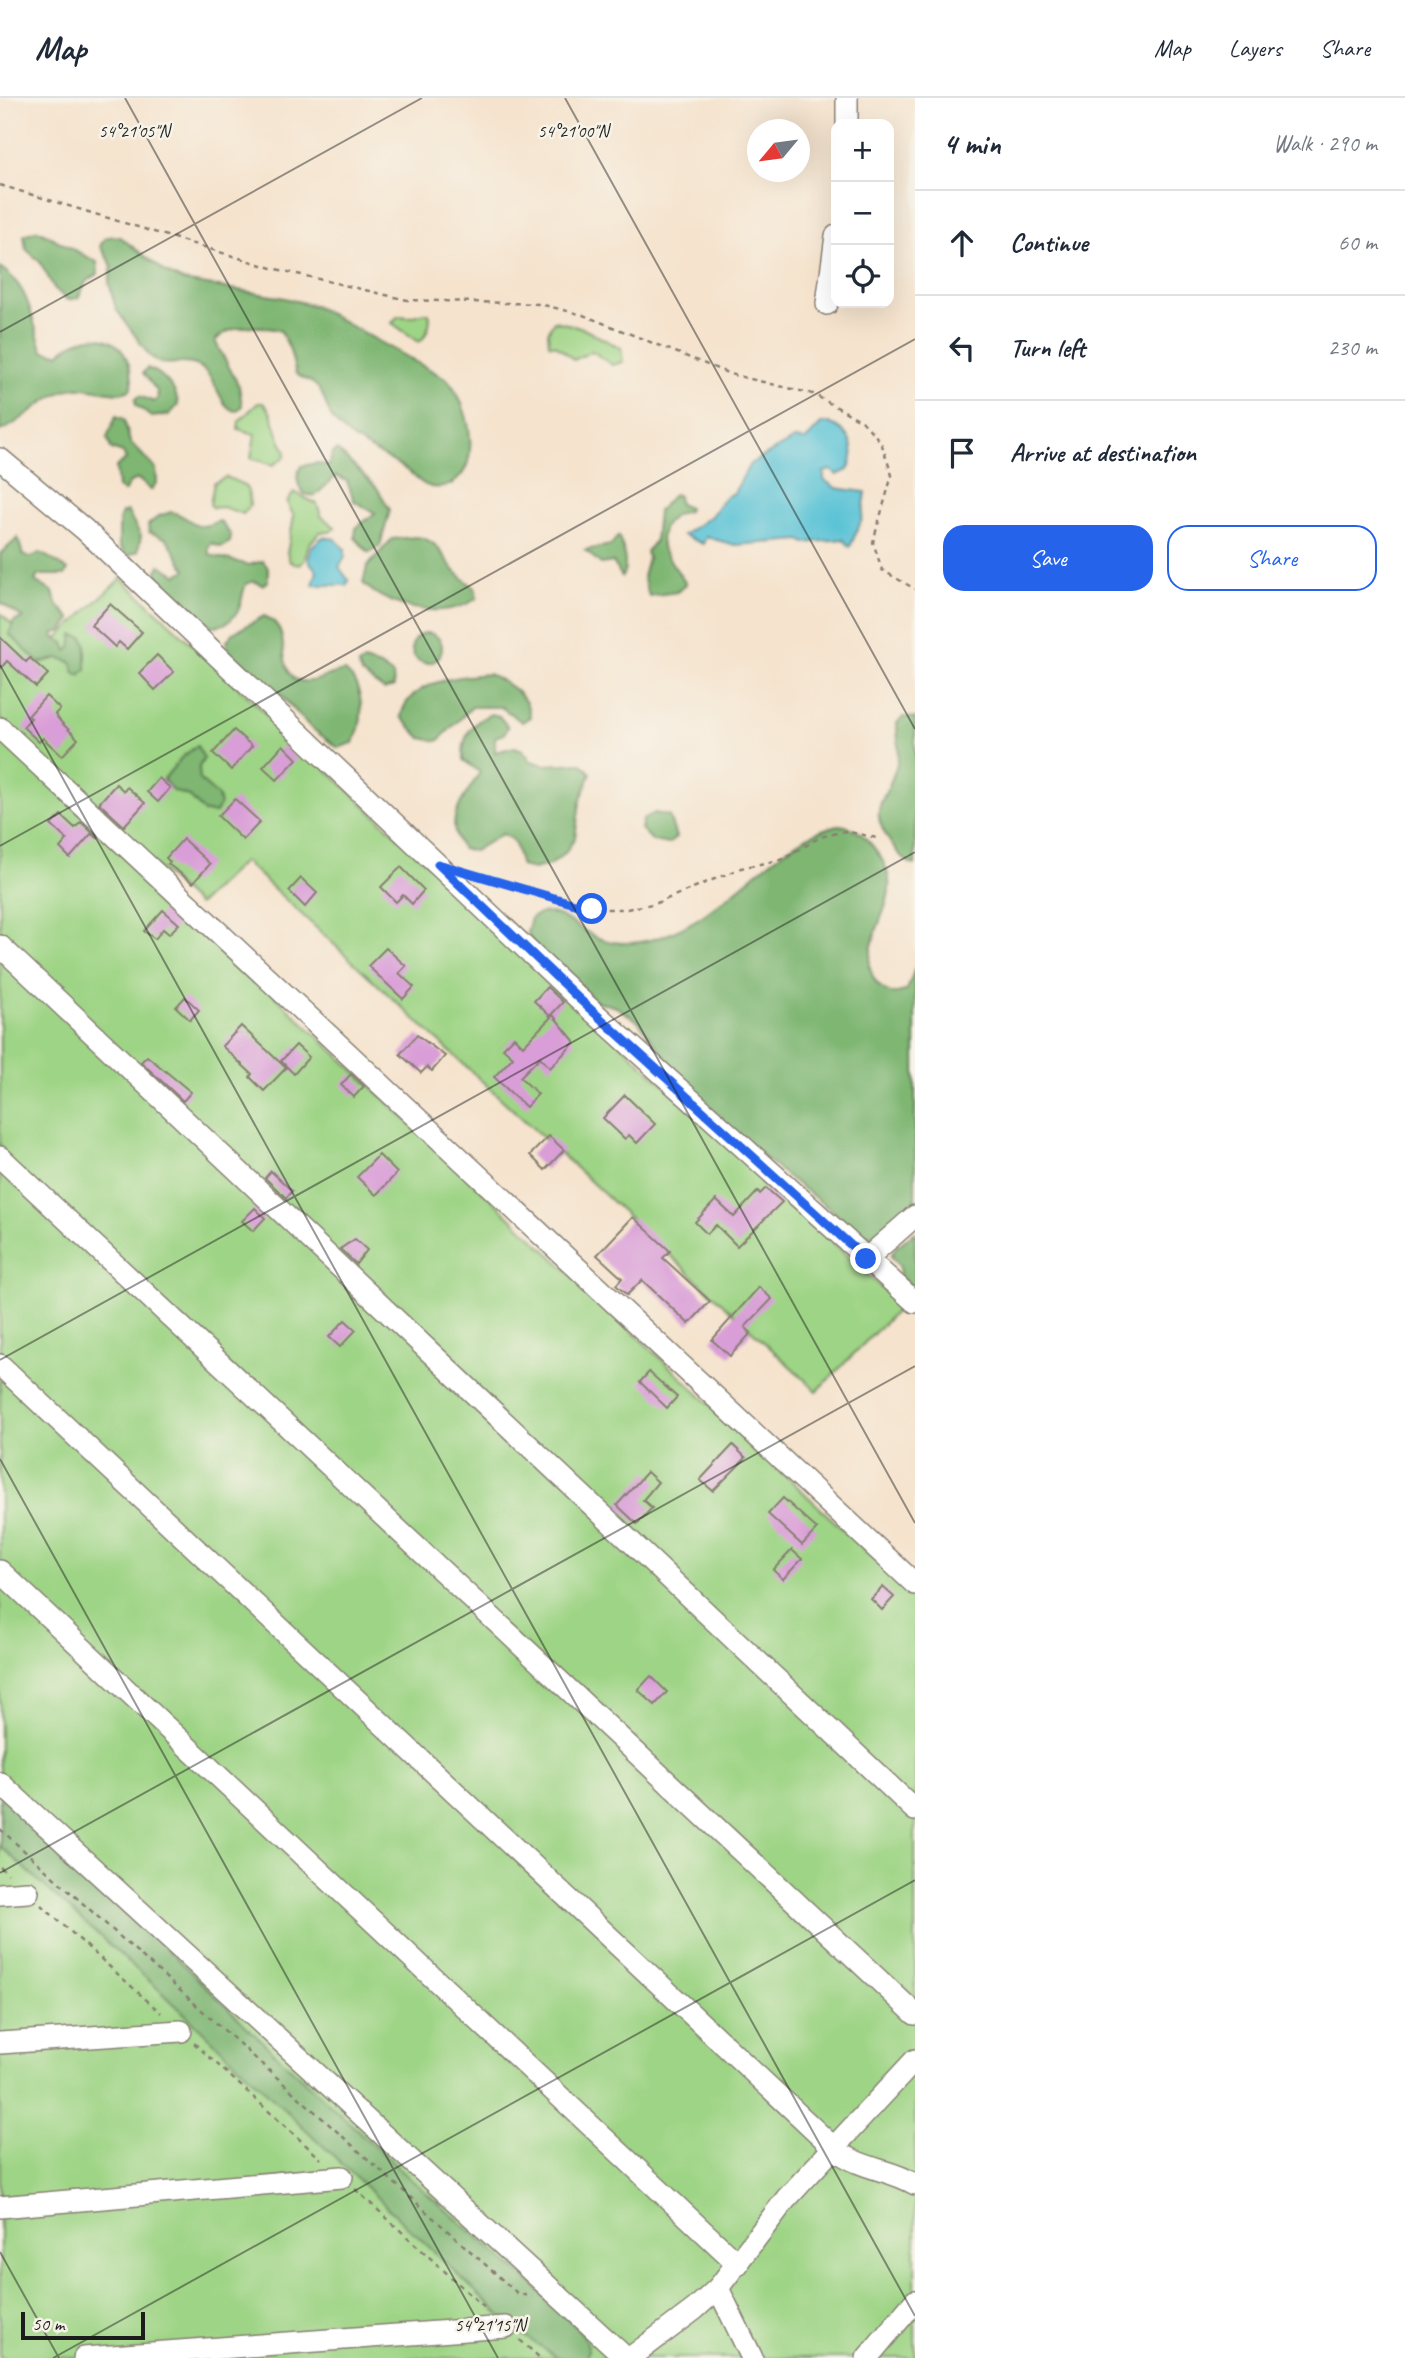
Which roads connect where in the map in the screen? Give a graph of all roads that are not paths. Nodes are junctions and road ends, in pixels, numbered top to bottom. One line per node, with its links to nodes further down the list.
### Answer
1 (847, 98): 2 (street)
2 (847, 119)
3 (835, 245): 4 (street)
4 (827, 304)
5 (0, 459): 10 (street)
6 (0, 728): 14 (street)
7 (0, 946): 16 (street)
8 (0, 1157): 19 (street)
9 (915, 1216): 10 (street)
10 (866, 1259): 11 (street)
11 (915, 1302)
12 (0, 1365): 23 (street)
13 (0, 1571): 27 (street)
14 (915, 1584)
15 (0, 1783): 32 (street)
16 (915, 1810)
17 (27, 1892): 18 (street)
18 (0, 1894)
19 (915, 2014)
20 (181, 2031): 21 (street)
21 (0, 2043)
22 (915, 2060): 23 (street)
23 (835, 2149): 25 (street); 27 (street)
24 (342, 2177): 26 (street)
25 (915, 2185)
26 (0, 2207)
27 (738, 2264): 28 (street)
28 (718, 2288): 32 (street); 33 (street)
29 (915, 2301): 34 (street)
30 (506, 2327): 31 (street)
31 (85, 2358)
32 (628, 2358)
33 (752, 2358)
34 (867, 2358)

